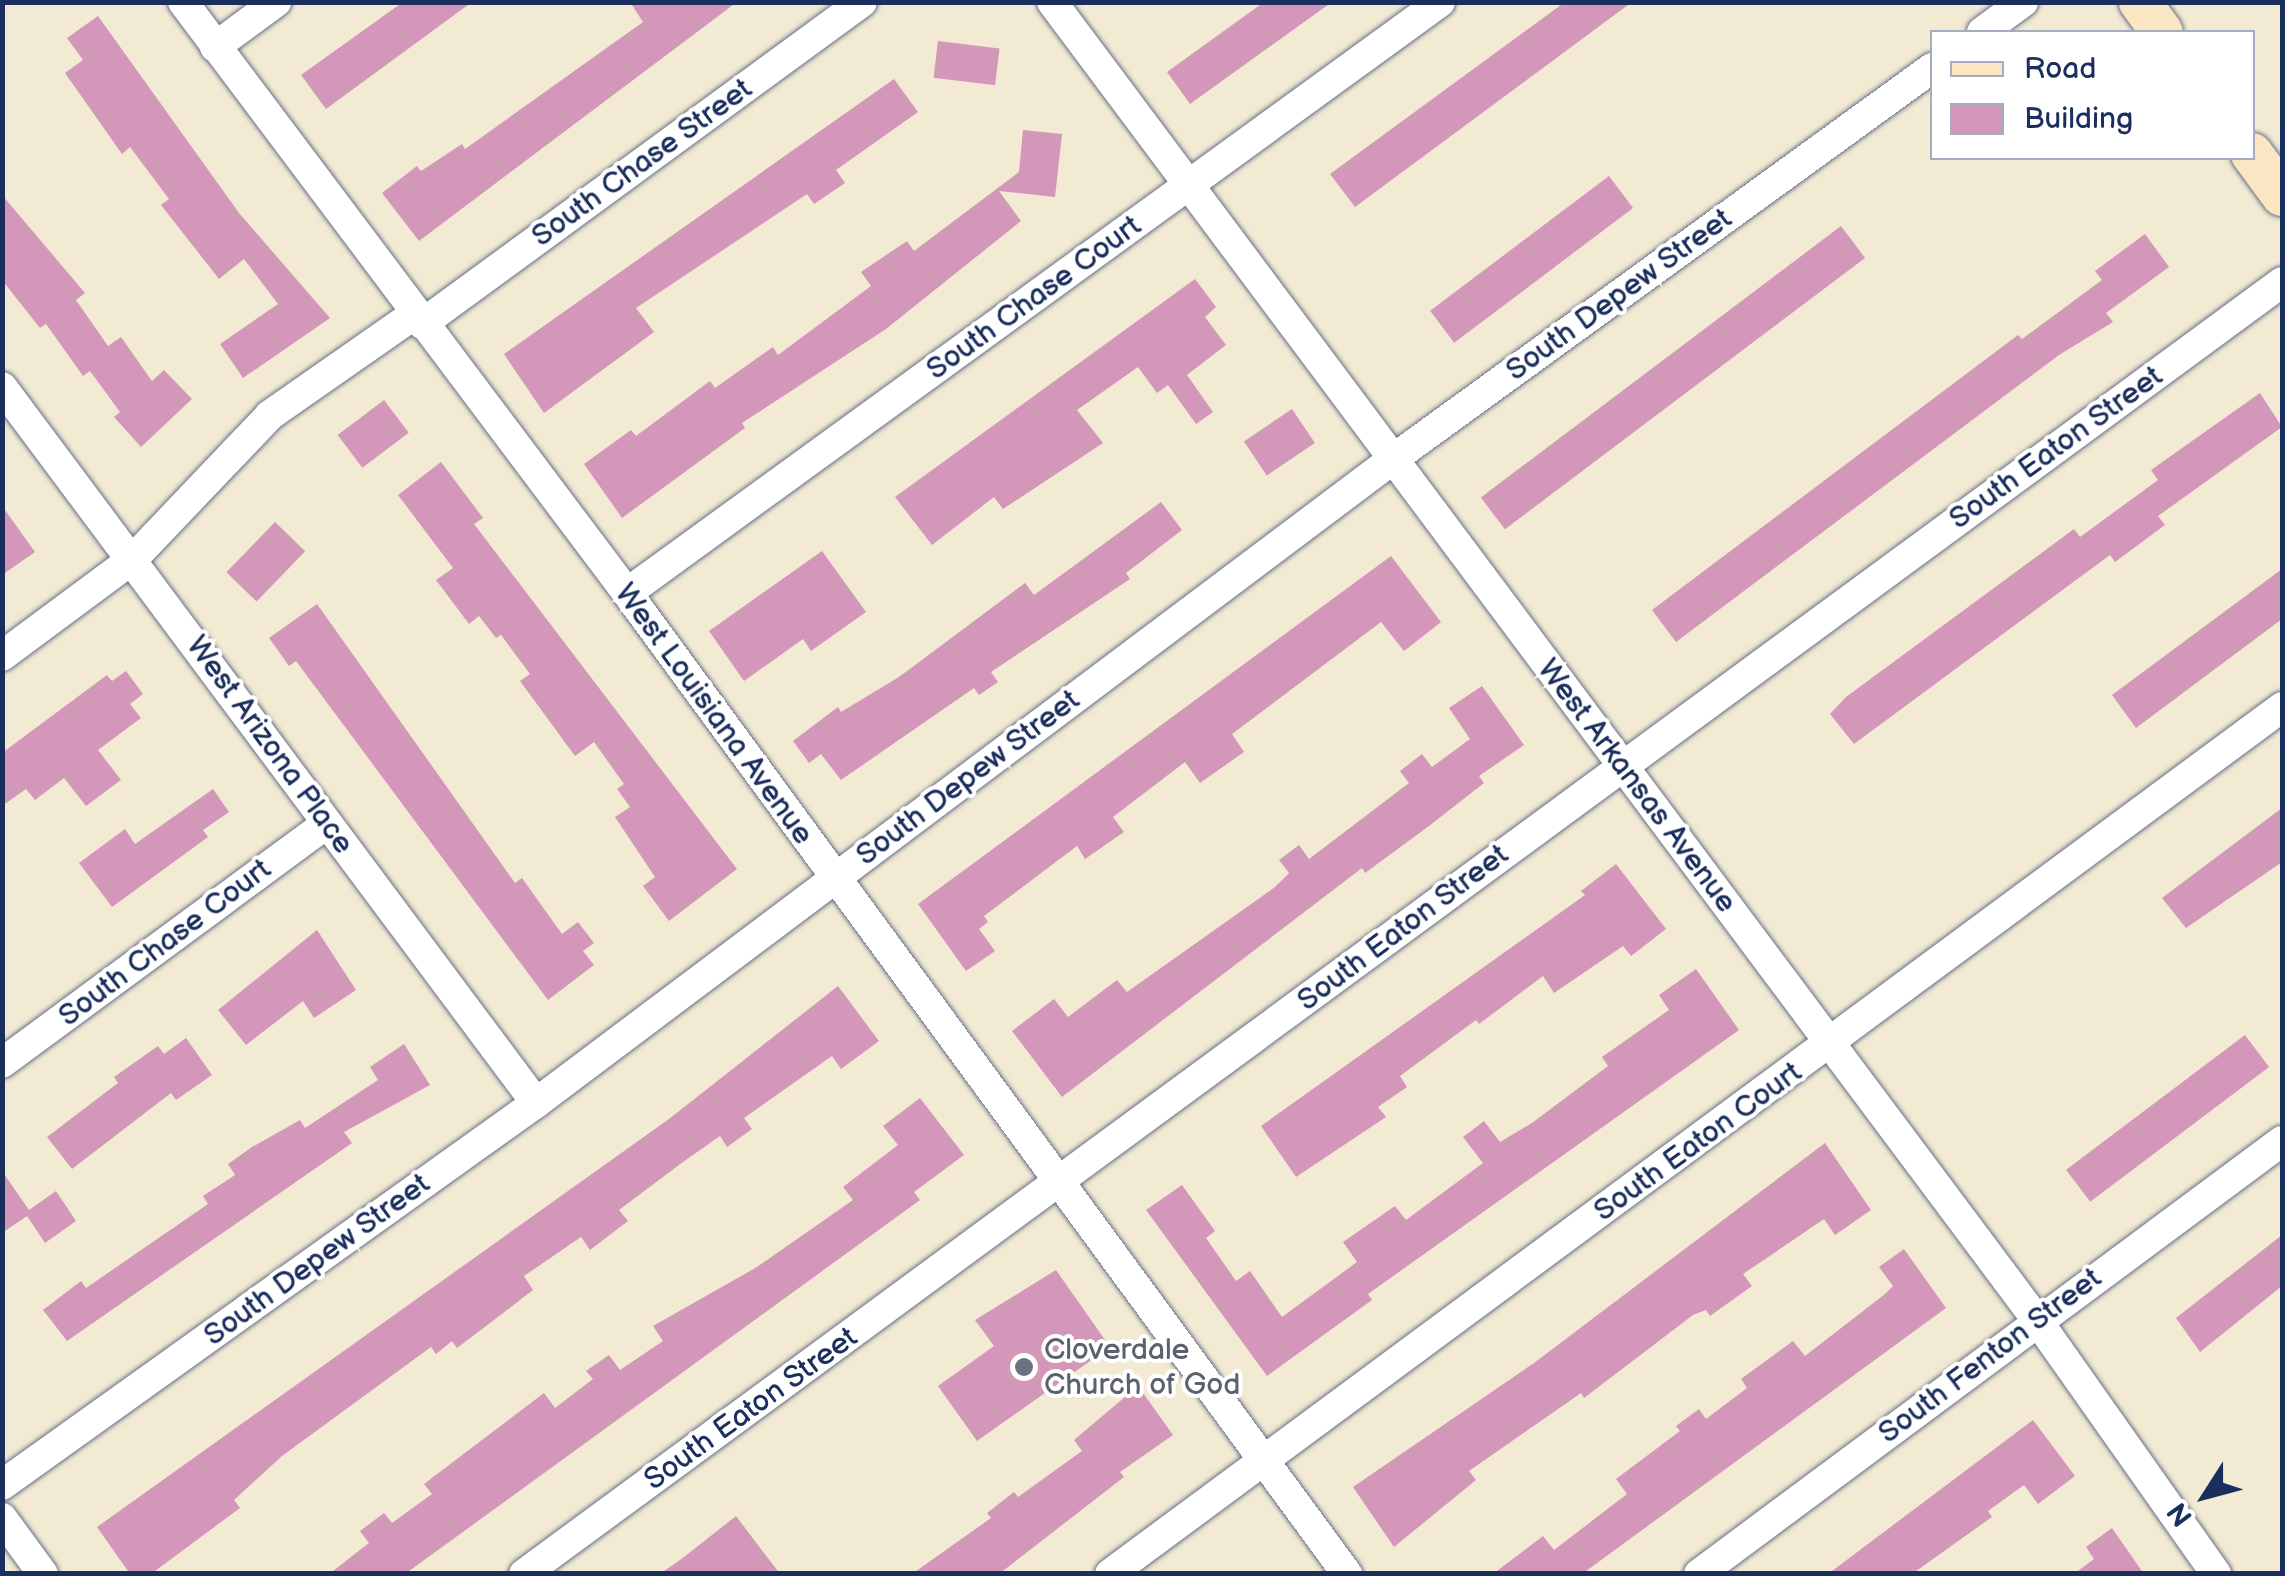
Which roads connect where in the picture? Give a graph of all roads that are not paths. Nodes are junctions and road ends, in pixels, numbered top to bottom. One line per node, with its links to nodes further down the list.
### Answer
1 (183, 2): 10 (street, West Louisiana Avenue)
2 (276, 2): 10 (street)
3 (862, 2): 16 (street, South Chase Street)
4 (1052, 2): 13 (street, West Arkansas Avenue)
5 (1440, 2): 13 (street, South Chase Court)
6 (2024, 2): 8 (street)
7 (2140, 2): 9 (street)
8 (1985, 30)
9 (2161, 30)
10 (216, 47): 16 (street, West Louisiana Avenue)
11 (1930, 69): 18 (street, South Depew Street)
12 (2255, 158): 14 (street)
13 (1186, 187): 18 (street, West Arkansas Avenue); 20 (street, South Chase Court)
14 (2282, 195)
15 (2282, 282): 23 (street, South Eaton Street)
16 (418, 319): 19 (street, South Chase Street); 20 (street, West Louisiana Avenue)
17 (2, 388): 19 (street, West Arizona Place)
18 (1389, 462): 23 (street, West Arkansas Avenue); 25 (street, South Depew Street)
19 (134, 558): 21 (street, South Chase Street); 24 (street, West Arizona Place)
20 (627, 593): 25 (street, West Louisiana Avenue)
21 (2, 656)
22 (2282, 707): 26 (street, South Eaton Court)
23 (1622, 764): 26 (street, West Arkansas Avenue); 30 (street, South Eaton Street)
24 (327, 823): 27 (street, South Chase Court); 28 (street, West Arizona Place)
25 (834, 878): 28 (street, South Depew Street); 30 (street, West Louisiana Avenue)
26 (1830, 1045): 31 (street, West Arkansas Avenue); 32 (street, South Eaton Court)
27 (2, 1063)
28 (536, 1103): 33 (street, South Depew Street)
29 (2282, 1141): 31 (street, South Fenton Street)
30 (1060, 1185): 32 (street, West Louisiana Avenue); 36 (street, South Eaton Street)
31 (2037, 1320): 39 (street, South Fenton Street); 40 (street, West Arkansas Avenue)
32 (1266, 1460): 37 (street, South Eaton Court); 38 (street, West Louisiana Avenue)
33 (2, 1485)
34 (2, 1518): 35 (street)
35 (43, 1574)
36 (524, 1574)
37 (1110, 1574)
38 (1347, 1574)
39 (1699, 1574)
40 (2216, 1574)

